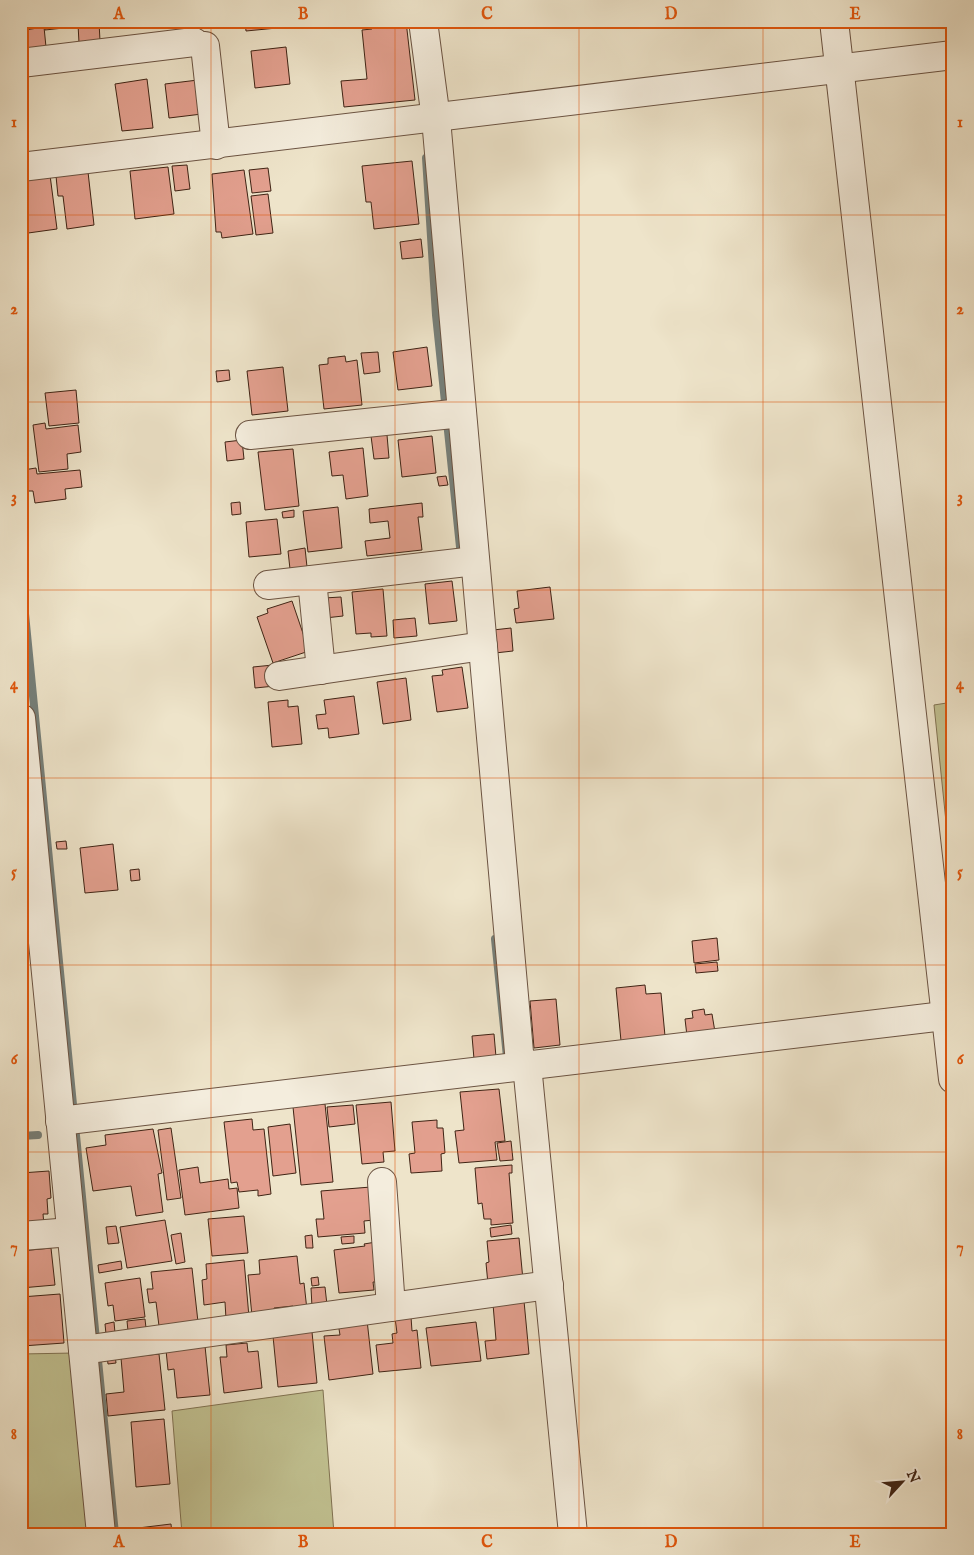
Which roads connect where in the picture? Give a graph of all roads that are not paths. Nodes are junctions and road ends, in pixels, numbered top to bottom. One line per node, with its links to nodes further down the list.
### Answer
1 (423, 21): 6 (street)
2 (834, 21): 5 (street)
3 (953, 55): 5 (street)
4 (21, 63): 7 (street)
5 (839, 68): 6 (street); 18 (street)
6 (430, 114): 7 (street); 9 (street)
7 (215, 134): 8 (street)
8 (21, 167)
9 (451, 414): 10 (street); 11 (street)
10 (250, 435)
11 (466, 562): 12 (street); 14 (street)
12 (312, 580): 13 (street); 15 (street)
13 (268, 585)
14 (474, 648): 15 (street); 19 (street)
15 (320, 670): 16 (street)
16 (279, 676)
17 (21, 718): 21 (street)
18 (948, 1031): 19 (street); 20 (street)
19 (520, 1071): 21 (street); 25 (street)
20 (953, 1079)
21 (71, 1120): 23 (street)
22 (382, 1182): 26 (street)
23 (71, 1232): 24 (street); 27 (street)
24 (21, 1236)
25 (540, 1287): 26 (street); 29 (street)
26 (391, 1307): 27 (street)
27 (92, 1349): 28 (street)
28 (101, 1534)
29 (574, 1534)

